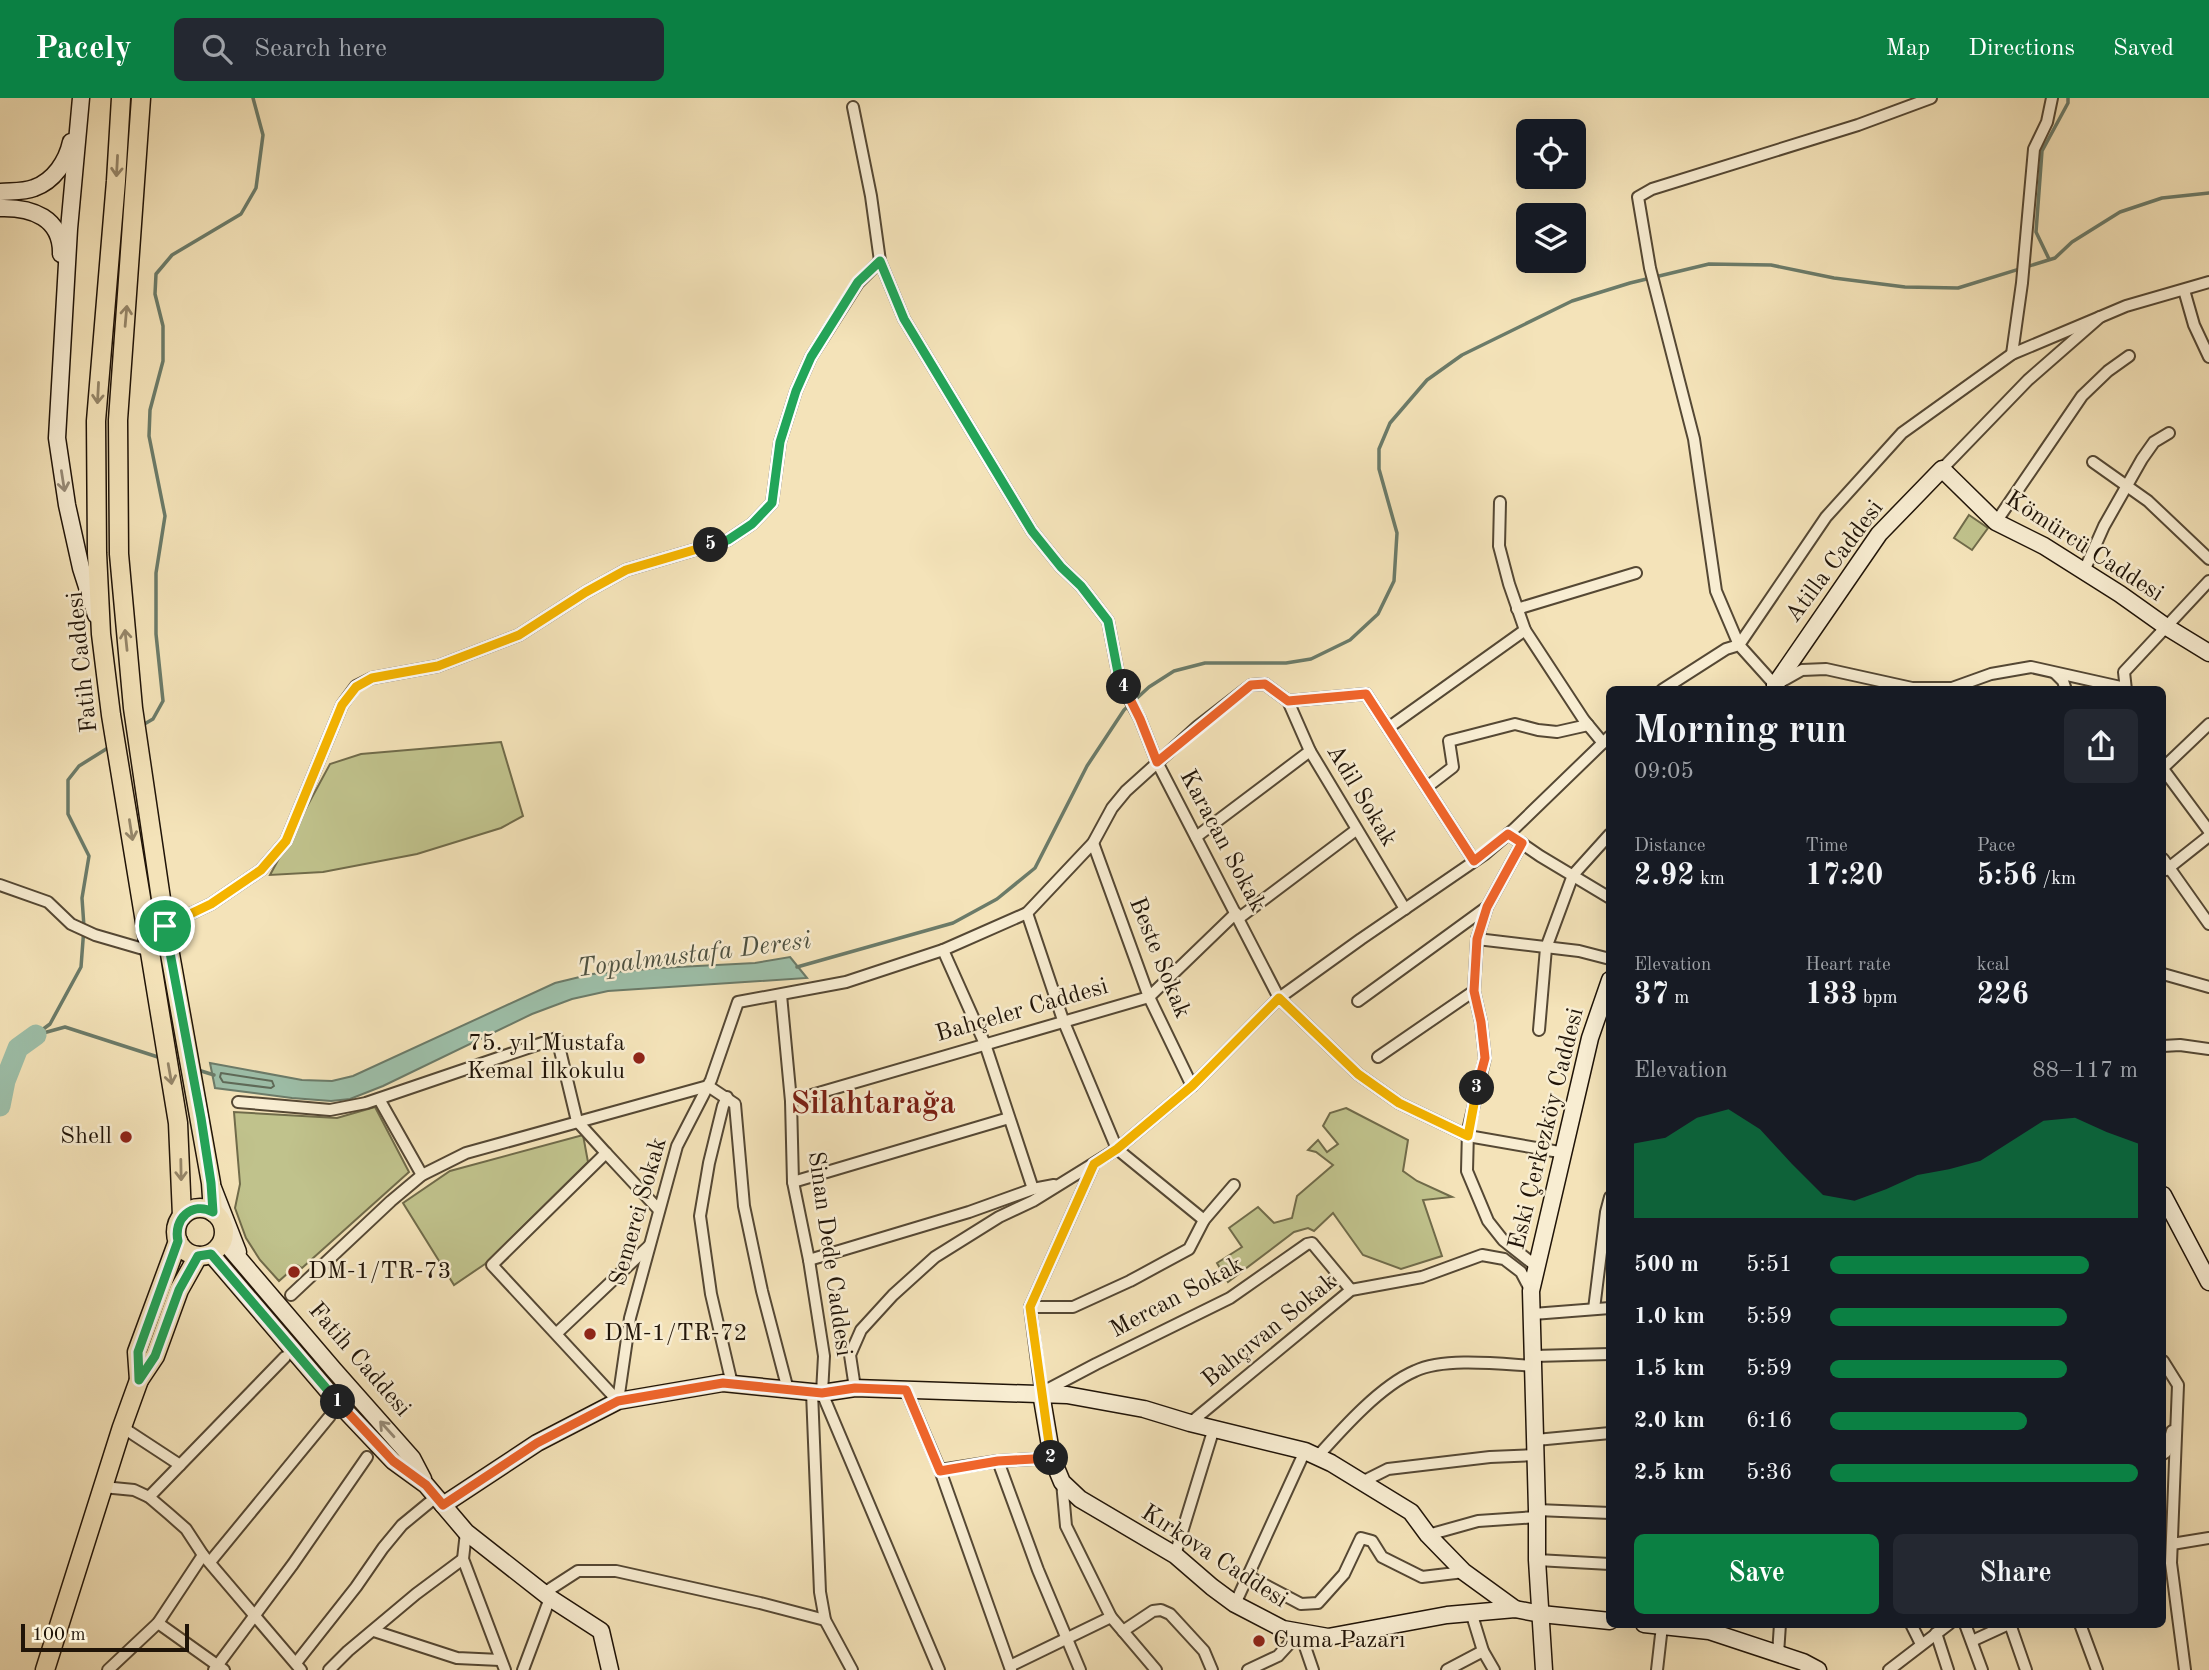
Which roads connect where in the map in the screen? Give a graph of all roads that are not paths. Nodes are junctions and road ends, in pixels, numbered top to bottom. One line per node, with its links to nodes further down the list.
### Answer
1 (80, 98): 7 (street); 12 (street)
2 (121, 98): 30 (main road, Fatih Caddesi, one-way to 30)
3 (141, 98): 71 (main road, Fatih Caddesi, one-way to 3)
4 (1931, 98): 31 (street)
5 (2052, 98): 14 (street)
6 (853, 107): 9 (street, Karacan Sokak)
7 (0, 192)
8 (0, 208): 12 (street)
9 (880, 261): 49 (street, Karacan Sokak); 71 (street)
10 (2209, 282): 11 (street)
11 (2184, 290): 13 (street); 16 (street)
12 (65, 291): 30 (street, one-way to 30)
13 (2100, 317): 14 (street); 19 (street)
14 (2012, 354): 31 (street)
15 (2129, 356): 22 (street)
16 (2209, 357)
17 (2169, 433): 20 (street)
18 (2093, 462): 20 (street)
19 (1942, 469): 22 (street, Kömürcü Caddesi); 36 (street, Atilla Caddesi)
20 (2126, 486): 23 (street); 24 (street)
21 (1500, 502): 27 (street)
22 (1996, 522): 24 (street, Kömürcü Caddesi)
23 (2209, 559)
24 (2084, 571): 28 (street, Kömürcü Caddesi)
25 (1636, 573): 27 (street)
26 (2209, 581): 28 (street)
27 (1517, 609): 29 (street)
28 (2165, 626): 32 (street, Kömürcü Caddesi); 42 (street)
29 (1525, 630): 45 (street); 46 (street)
30 (101, 634): 75 (main road, Fatih Caddesi, one-way to 75)
31 (1739, 645): 34 (street); 35 (street)
32 (2209, 653)
33 (2055, 673): 39 (street); 40 (street); 41 (street)
34 (1668, 686)
35 (1774, 686)
36 (1777, 686)
37 (1779, 686): 38 (street)
38 (1903, 686)
39 (1959, 686)
40 (2065, 686)
41 (2114, 686)
42 (2125, 686)
43 (1288, 701): 46 (street); 48 (street, Adil Sokak); 49 (street)
44 (2209, 723): 50 (street)
45 (1588, 725): 47 (street); 52 (street)
46 (1388, 727): 52 (street)
47 (1606, 739): 54 (street)
48 (1310, 751): 53 (street, Adil Sokak); 56 (street)
49 (1157, 762): 56 (street, Karacan Sokak); 58 (street)
50 (2166, 766)
51 (2166, 773): 55 (street)
52 (1427, 787): 60 (street)
53 (1356, 830): 67 (street, Adil Sokak); 69 (street, Bahçeler Caddesi)
54 (1508, 834): 59 (street); 60 (street)
55 (2209, 834): 61 (street)
56 (1196, 837): 69 (street, Karacan Sokak)
57 (1606, 838): 63 (street)
58 (1093, 843): 68 (street); 82 (street, Beste Sokak)
59 (1522, 843): 63 (street); 66 (street)
60 (1474, 861): 67 (street)
61 (2166, 865)
62 (2166, 867): 70 (street)
63 (1573, 875): 65 (street); 73 (street)
64 (0, 885): 75 (street)
65 (1606, 896)
66 (1487, 907): 72 (street); 84 (street)
67 (1405, 909): 83 (street)
68 (1027, 913): 74 (street); 86 (street)
69 (1237, 916): 82 (street, Bahçeler Caddesi); 83 (street, Karacan Sokak)
70 (2209, 924)
71 (165, 926): 108 (main road)
72 (1477, 939): 73 (street); 79 (street)
73 (1546, 948): 76 (street); 88 (street)
74 (943, 950): 81 (street); 89 (street)
75 (150, 951): 116 (main road, Fatih Caddesi, one-way to 116)
76 (1606, 958)
77 (2166, 975): 78 (street)
78 (2209, 987)
79 (1474, 991): 92 (street); 101 (street)
80 (1606, 991): 87 (street, Eski Çerkezköy Caddesi)
81 (780, 995): 93 (street, Semerci Sokak); 97 (street, Sinan Dede Caddesi)
82 (1149, 997): 86 (street, Bahçeler Caddesi); 94 (street, Beste Sokak)
83 (1279, 998): 94 (street); 101 (street, Karacan Sokak)
84 (1358, 1001)
85 (1606, 1014): 87 (street)
86 (1063, 1020): 89 (street, Bahçeler Caddesi); 102 (street)
87 (1595, 1021): 104 (street, Eski Çerkezköy Caddesi)
88 (1539, 1030)
89 (985, 1044): 97 (street, Bahçeler Caddesi); 99 (street)
90 (2166, 1046): 91 (street)
91 (2209, 1049)
92 (1378, 1057)
93 (708, 1086): 95 (street); 100 (street); 113 (street, Semerci Sokak)
94 (1192, 1086): 102 (street)
95 (727, 1097): 140 (street); 142 (street)
96 (379, 1099): 98 (street); 100 (street); 106 (street)
97 (792, 1101): 107 (street, Sinan Dede Caddesi)
98 (238, 1102)
99 (1009, 1118): 107 (street); 111 (street)
100 (577, 1121): 103 (street); 106 (street)
101 (1468, 1136): 104 (street, Karacan Sokak); 125 (street)
102 (1117, 1149): 105 (street); 117 (street)
103 (606, 1153): 113 (street); 134 (street)
104 (1565, 1153): 125 (street, Eski Çerkezköy Caddesi)
105 (1094, 1164): 109 (street); 130 (street)
106 (422, 1175): 129 (street)
107 (793, 1182): 123 (street, Sinan Dede Caddesi)
108 (211, 1183): 114 (main road); 124 (street)
109 (1060, 1184): 111 (street); 141 (street)
110 (1234, 1185): 117 (street)
111 (1033, 1189): 123 (street)
112 (2166, 1200): 122 (street)
113 (659, 1210): 120 (street, Semerci Sokak)
114 (213, 1212): 116 (main road); 118 (main road)
115 (1606, 1212): 132 (street)
116 (182, 1216): 119 (main road)
117 (1204, 1220): 130 (street)
118 (223, 1240): 121 (main road); 124 (street, Fatih Caddesi)
119 (178, 1241): 121 (main road); 139 (main road)
120 (650, 1245): 134 (street); 146 (street, Semerci Sokak)
121 (204, 1255): 139 (main road); 164 (street, Fatih Caddesi)
122 (2204, 1259): 126 (street)
123 (810, 1260): 144 (street, Sinan Dede Caddesi)
124 (241, 1261): 164 (street, Fatih Caddesi, one-way to 124)
125 (1537, 1267): 128 (street, Eski Çerkezköy Caddesi)
126 (2209, 1282)
127 (1351, 1290): 128 (street, Bahçıvan Sokak); 145 (street, Mercan Sokak); 149 (street, Bahçıvan Sokak)
128 (1531, 1291): 133 (street, Eski Çerkezköy Caddesi)
129 (290, 1295)
130 (1030, 1307): 145 (street)
131 (1606, 1308): 132 (street)
132 (1594, 1309): 133 (street)
133 (1533, 1314): 137 (street, Eski Çerkezköy Caddesi)
134 (557, 1333): 146 (street)
135 (1606, 1354): 137 (street)
136 (285, 1357): 159 (street)
137 (1534, 1361): 153 (street, Eski Çerkezköy Caddesi); 155 (street)
138 (2166, 1366): 147 (street)
139 (139, 1380): 150 (main road)
140 (732, 1384): 142 (street); 146 (street)
141 (855, 1388): 143 (street); 144 (street)
142 (788, 1390): 144 (street)
143 (906, 1390): 145 (street); 160 (street)
144 (817, 1392): 186 (street, Sinan Dede Caddesi); 217 (street)
145 (1041, 1394): 149 (street); 157 (street, Kırkova Caddesi)
146 (618, 1401): 164 (street)
147 (2178, 1412): 154 (street); 171 (street)
148 (330, 1416): 173 (street)
149 (1190, 1423): 151 (street)
150 (122, 1427): 159 (street); 163 (main road)
151 (1214, 1428): 155 (street); 172 (street)
152 (1606, 1434): 153 (street)
153 (1536, 1447): 162 (street); 167 (street, Eski Çerkezköy Caddesi)
154 (2166, 1452)
155 (1311, 1454): 162 (street); 178 (street)
156 (367, 1457): 184 (street)
157 (1052, 1458): 158 (street); 161 (street, Kırkova Caddesi)
158 (998, 1461): 160 (street); 202 (street)
159 (180, 1465): 165 (street)
160 (940, 1471): 210 (street)
161 (1062, 1482): 172 (street, Kırkova Caddesi); 185 (street)
162 (1362, 1482): 169 (street)
163 (103, 1487): 165 (street); 211 (main road)
164 (435, 1496): 168 (street, Fatih Caddesi); 208 (street)
165 (149, 1497): 173 (street)
166 (1606, 1513): 167 (street)
167 (1537, 1514): 169 (street); 175 (street, Eski Çerkezköy Caddesi)
168 (466, 1532): 174 (street); 179 (street, Fatih Caddesi)
169 (1428, 1535): 177 (street)
170 (2209, 1538): 171 (street)
171 (2172, 1544): 233 (street)
172 (1175, 1555): 180 (street, Kırkova Caddesi)
173 (206, 1559): 184 (street); 188 (street)
174 (463, 1559): 198 (street); 207 (street)
175 (1537, 1560): 176 (street); 183 (street, Eski Çerkezköy Caddesi)
176 (1606, 1564)
177 (1464, 1572): 178 (street); 181 (street)
178 (1248, 1576): 180 (street)
179 (547, 1595): 186 (street); 214 (street); 215 (street, Fatih Caddesi)
180 (1235, 1604): 200 (street, Kırkova Caddesi)
181 (1515, 1609): 182 (street, Kırkova Caddesi); 183 (street, Kırkova Caddesi)
182 (1471, 1612): 200 (street, Kırkova Caddesi); 205 (street)
183 (1541, 1614): 187 (street, Kırkova Caddesi); 225 (street)
184 (255, 1615): 208 (street); 209 (street)
185 (1111, 1618): 199 (street); 202 (street)
186 (825, 1620): 216 (street, Sinan Dede Caddesi)
187 (1606, 1621)
188 (158, 1623): 209 (street); 212 (street)
189 (1662, 1628): 226 (street)
190 (1712, 1628): 206 (street)
191 (1780, 1628): 206 (street)
192 (1913, 1628): 204 (street)
193 (1943, 1628): 201 (street)
194 (1967, 1628): 203 (street)
195 (2001, 1628): 203 (street)
196 (2011, 1628): 231 (street)
197 (2081, 1628): 232 (street)
198 (374, 1631): 207 (street); 213 (street)
199 (1122, 1631): 219 (street); 220 (street)
200 (1300, 1632): 221 (street); 222 (street)
201 (1936, 1633): 204 (street); 229 (street)
202 (1066, 1638): 210 (street); 218 (street)
203 (1972, 1641): 230 (street)
204 (1921, 1644): 228 (street)
205 (1483, 1651): 223 (street); 224 (street)
206 (1778, 1654): 227 (street)
207 (502, 1665)
208 (299, 1667)
209 (218, 1668)
210 (1010, 1668)
211 (45, 1670)
212 (108, 1670)
213 (329, 1670)
214 (523, 1670)
215 (610, 1670)
216 (852, 1670)
217 (939, 1670)
218 (1080, 1670)
219 (1156, 1670)
220 (1212, 1670)
221 (1248, 1670)
222 (1313, 1670)
223 (1447, 1670)
224 (1494, 1670)
225 (1544, 1670)
226 (1657, 1670)
227 (1818, 1670)
228 (1889, 1670)
229 (1948, 1670)
230 (1982, 1670)
231 (2026, 1670)
232 (2097, 1670)
233 (2185, 1670)

